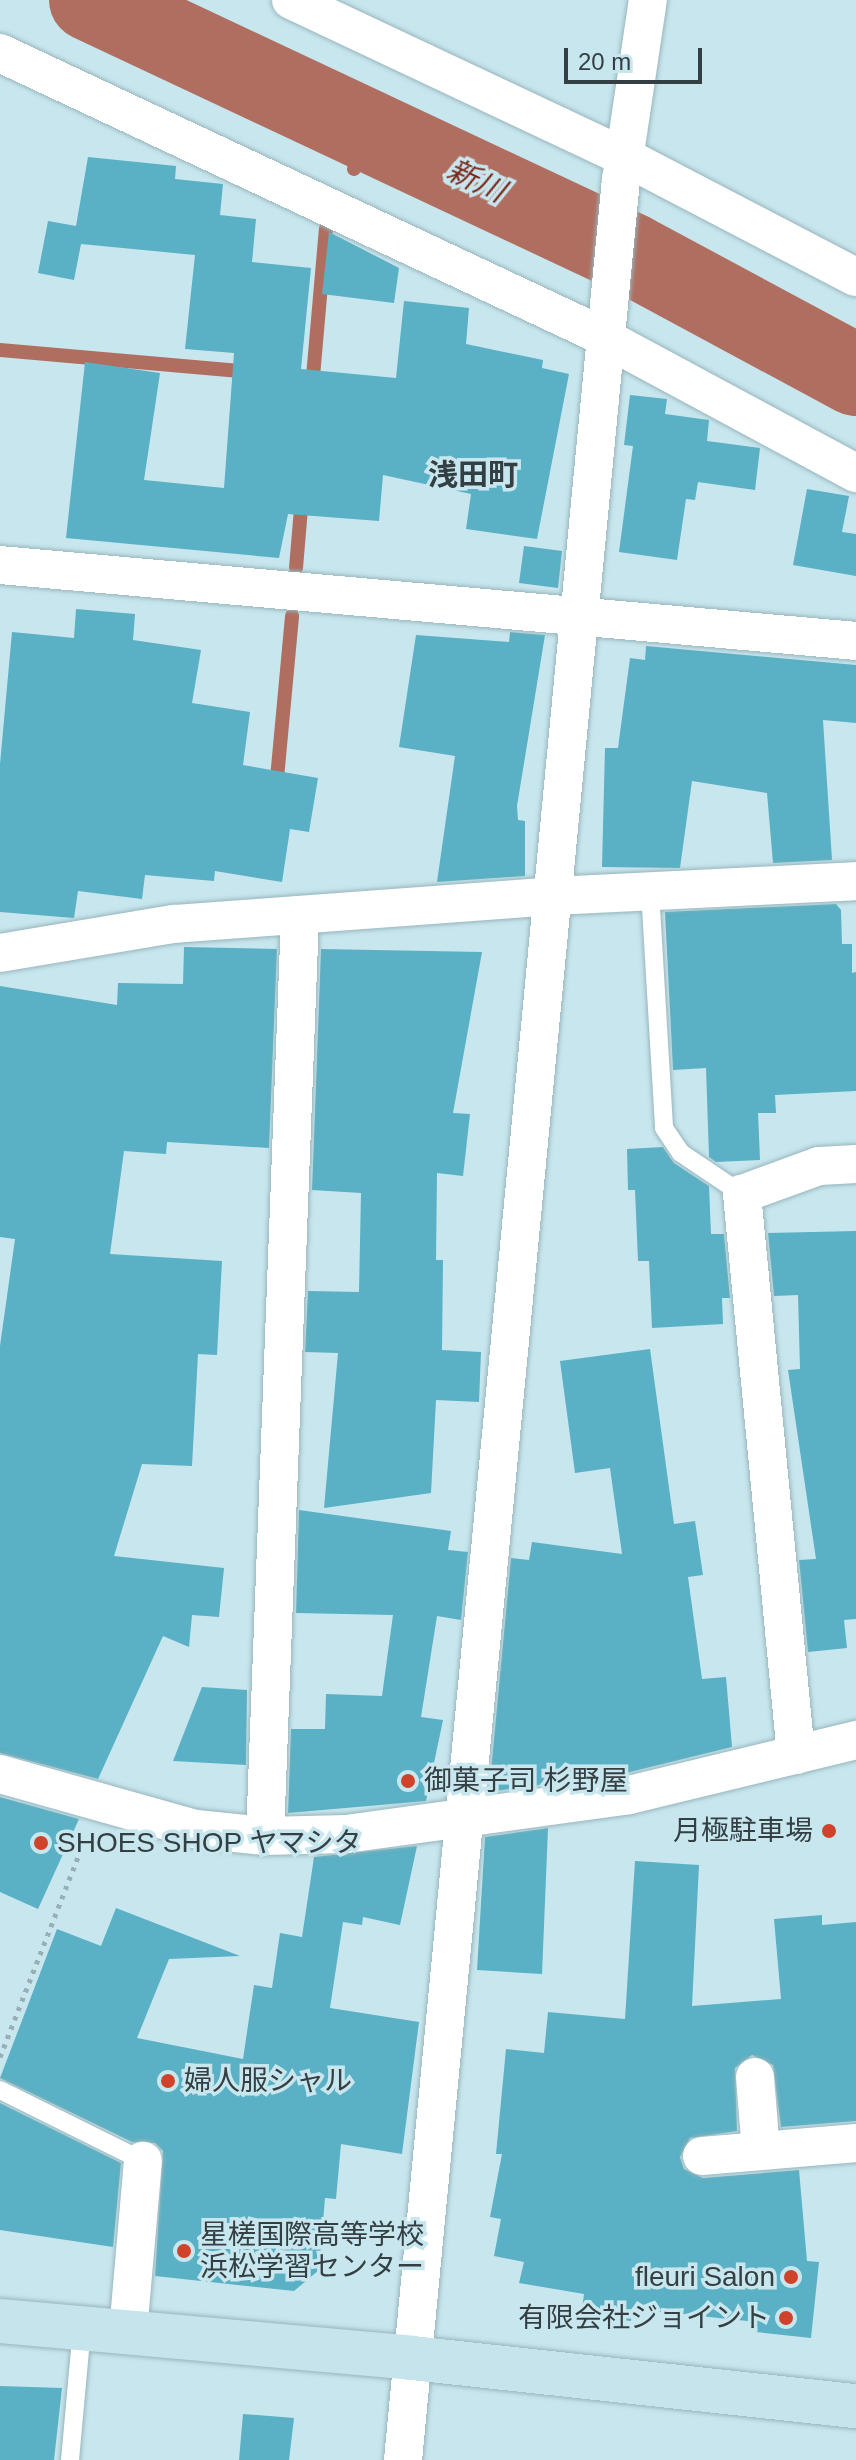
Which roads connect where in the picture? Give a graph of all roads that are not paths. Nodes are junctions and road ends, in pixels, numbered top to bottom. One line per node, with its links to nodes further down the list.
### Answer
1 (291, 0): 4 (street)
2 (648, 0): 4 (street)
3 (0, 53): 6 (street)
4 (623, 168): 5 (street); 6 (street)
5 (856, 277)
6 (607, 328): 7 (street); 9 (street)
7 (856, 473)
8 (0, 565): 9 (street)
9 (579, 616): 10 (street); 13 (street)
10 (856, 641)
11 (856, 881): 12 (street)
12 (650, 891): 13 (street); 17 (lane)
13 (552, 896): 14 (street); 21 (street)
14 (300, 915): 15 (street); 22 (street)
15 (0, 953)
16 (856, 1164): 17 (street)
17 (742, 1194): 19 (street)
18 (856, 1740): 19 (street)
19 (796, 1755): 21 (street)
20 (0, 1774): 22 (street)
21 (464, 1818): 22 (street); 32 (street)
22 (265, 1836)
23 (755, 2077): 26 (street)
24 (0, 2090): 28 (lane)
25 (856, 2143): 26 (street)
26 (761, 2151): 27 (street)
27 (702, 2156)
28 (143, 2161): 31 (street)
29 (0, 2321): 30 (street)
30 (82, 2328): 31 (street); 34 (lane)
31 (128, 2332): 32 (street)
32 (412, 2358): 33 (street); 35 (street)
33 (856, 2406)
34 (70, 2460)
35 (403, 2460)

